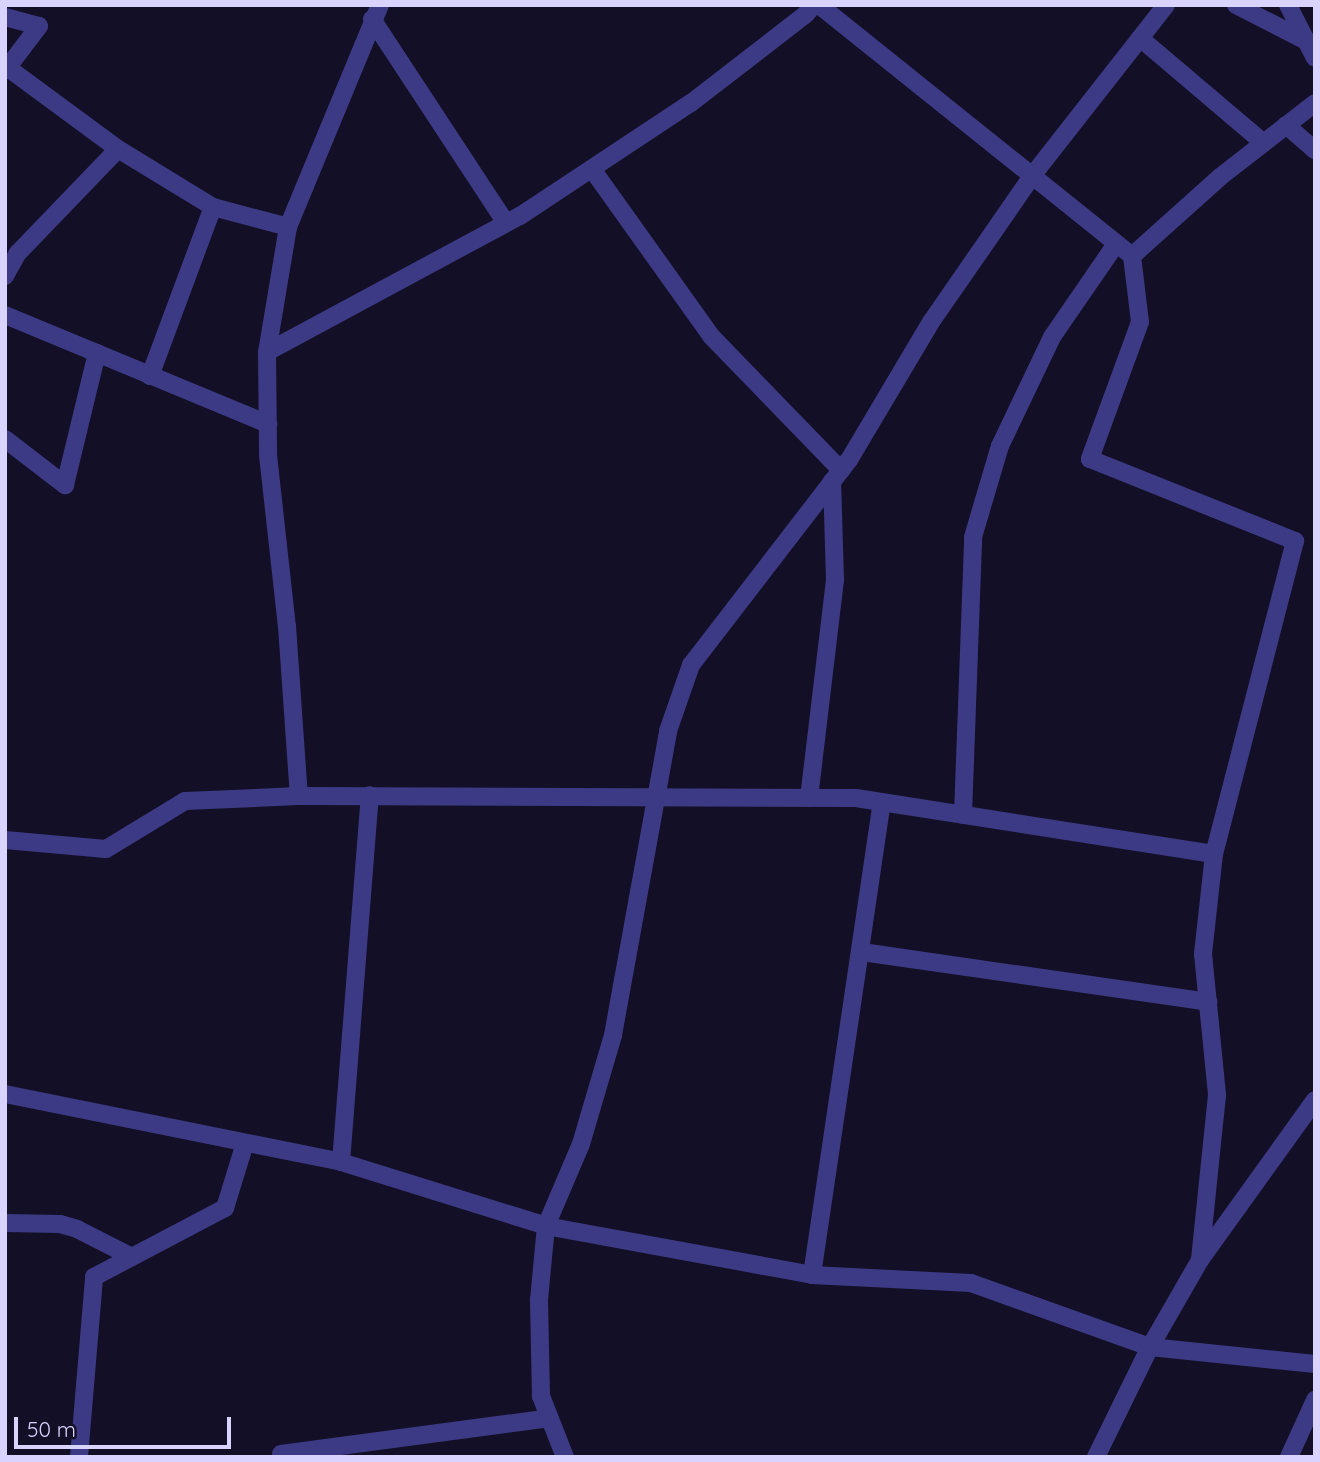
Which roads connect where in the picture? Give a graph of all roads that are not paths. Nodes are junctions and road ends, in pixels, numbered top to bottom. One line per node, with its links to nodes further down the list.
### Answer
1 (816, 5): 16 (street); 17 (street)
2 (1167, 5): 7 (street)
3 (1236, 5): 8 (street)
4 (1287, 5): 8 (street)
5 (376, 12): 19 (street); 20 (street)
6 (5, 17): 10 (street)
7 (1140, 38): 13 (street); 17 (street)
8 (1306, 41): 9 (street)
9 (1315, 58)
10 (6, 69): 14 (street)
11 (1315, 103): 12 (street)
12 (1286, 125): 13 (street); 15 (street)
13 (1264, 143): 22 (street)
14 (118, 149): 18 (street); 23 (street)
15 (1315, 150)
16 (592, 169): 19 (street); 30 (street)
17 (1032, 176): 21 (street); 30 (street)
18 (213, 207): 20 (street); 27 (street)
19 (506, 223): 25 (street)
20 (288, 227): 25 (street)
21 (1116, 244): 22 (street); 36 (street)
22 (1132, 256): 38 (street)
23 (5, 276)
24 (5, 314): 26 (street)
25 (267, 352): 28 (street)
26 (97, 353): 27 (street); 29 (street)
27 (150, 376): 28 (street)
28 (268, 425): 32 (street)
29 (5, 439)
30 (837, 475): 33 (street); 34 (street)
31 (370, 795): 32 (street); 33 (street); 44 (street)
32 (299, 796): 37 (street)
33 (656, 796): 34 (street); 46 (street)
34 (809, 797): 35 (street)
35 (882, 802): 36 (street); 39 (street)
36 (963, 815): 38 (street)
37 (5, 840)
38 (1214, 854): 40 (street)
39 (862, 951): 40 (street); 49 (street)
40 (1208, 1002): 48 (street)
41 (5, 1094): 43 (street)
42 (1315, 1100): 48 (street)
43 (245, 1143): 44 (street); 47 (street)
44 (341, 1162): 46 (street)
45 (5, 1223): 47 (street)
46 (546, 1226): 49 (street); 53 (street)
47 (130, 1256): 55 (street)
48 (1200, 1260): 50 (street)
49 (813, 1275): 50 (street)
50 (1150, 1347): 51 (street); 57 (street)
51 (1315, 1364)
52 (1315, 1400): 58 (street)
53 (550, 1418): 54 (street); 56 (street)
54 (281, 1454)
55 (79, 1457)
56 (565, 1457)
57 (1096, 1457)
58 (1289, 1457)

